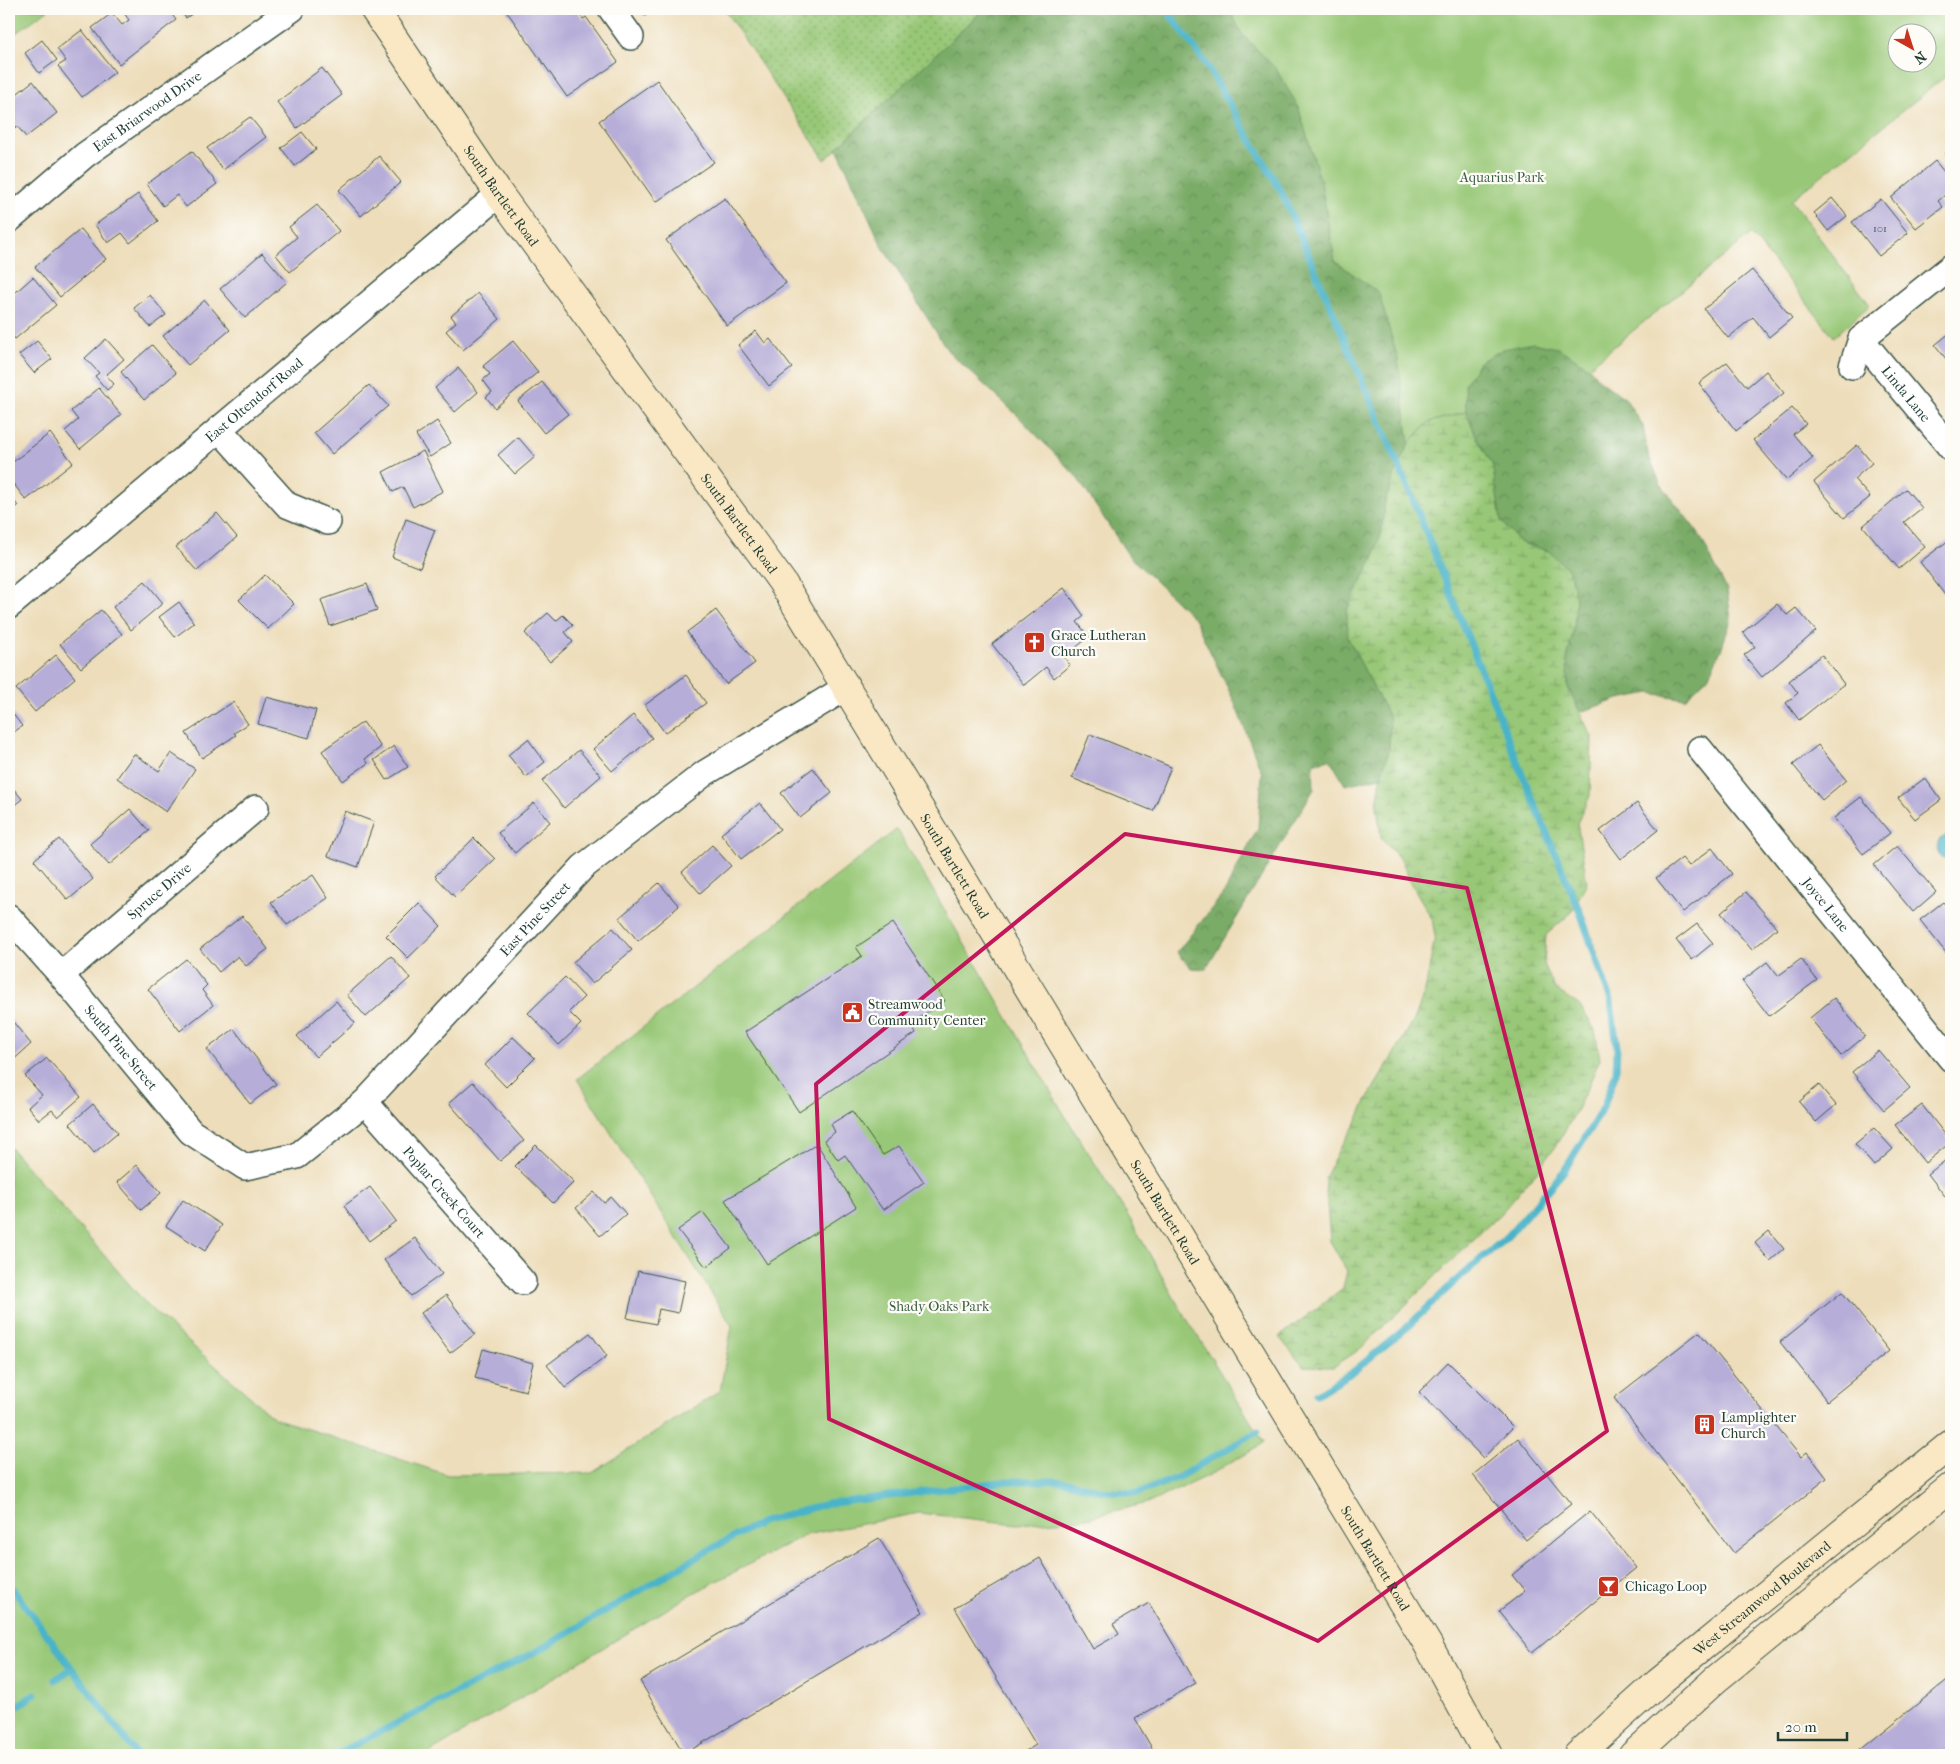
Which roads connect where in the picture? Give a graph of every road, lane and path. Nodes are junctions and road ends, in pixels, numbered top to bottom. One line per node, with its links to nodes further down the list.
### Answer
1 (292, 9): 6 (street, East Briarwood Drive)
2 (374, 9): 5 (main road, South Bartlett Road)
3 (612, 9): 4 (street)
4 (631, 36)
5 (499, 194): 10 (street, East Oltendorf Road); 14 (main road, South Bartlett Road)
6 (9, 220)
7 (1951, 267): 8 (street)
8 (1861, 339): 9 (street); 11 (street, Linda Lane)
9 (1852, 366)
10 (219, 429): 12 (street); 13 (street, East Oltendorf Road)
11 (1951, 448)
12 (328, 522)
13 (9, 606)
14 (847, 687): 20 (street, East Pine Street); 25 (main road, South Bartlett Road)
15 (1700, 750): 19 (street, Joyce Lane)
16 (256, 808): 18 (street, Spruce Drive)
17 (9, 917): 18 (street, South Pine Street)
18 (61, 975): 21 (street, South Pine Street)
19 (1951, 1059)
20 (365, 1102): 21 (street, East Pine Street); 22 (street, Poplar Creek Court)
21 (245, 1168)
22 (524, 1282)
23 (1951, 1444): 26 (main road, West Streamwood Boulevard)
24 (1951, 1487): 27 (main road)
25 (1488, 1755)
26 (1578, 1755)
27 (1633, 1755)

